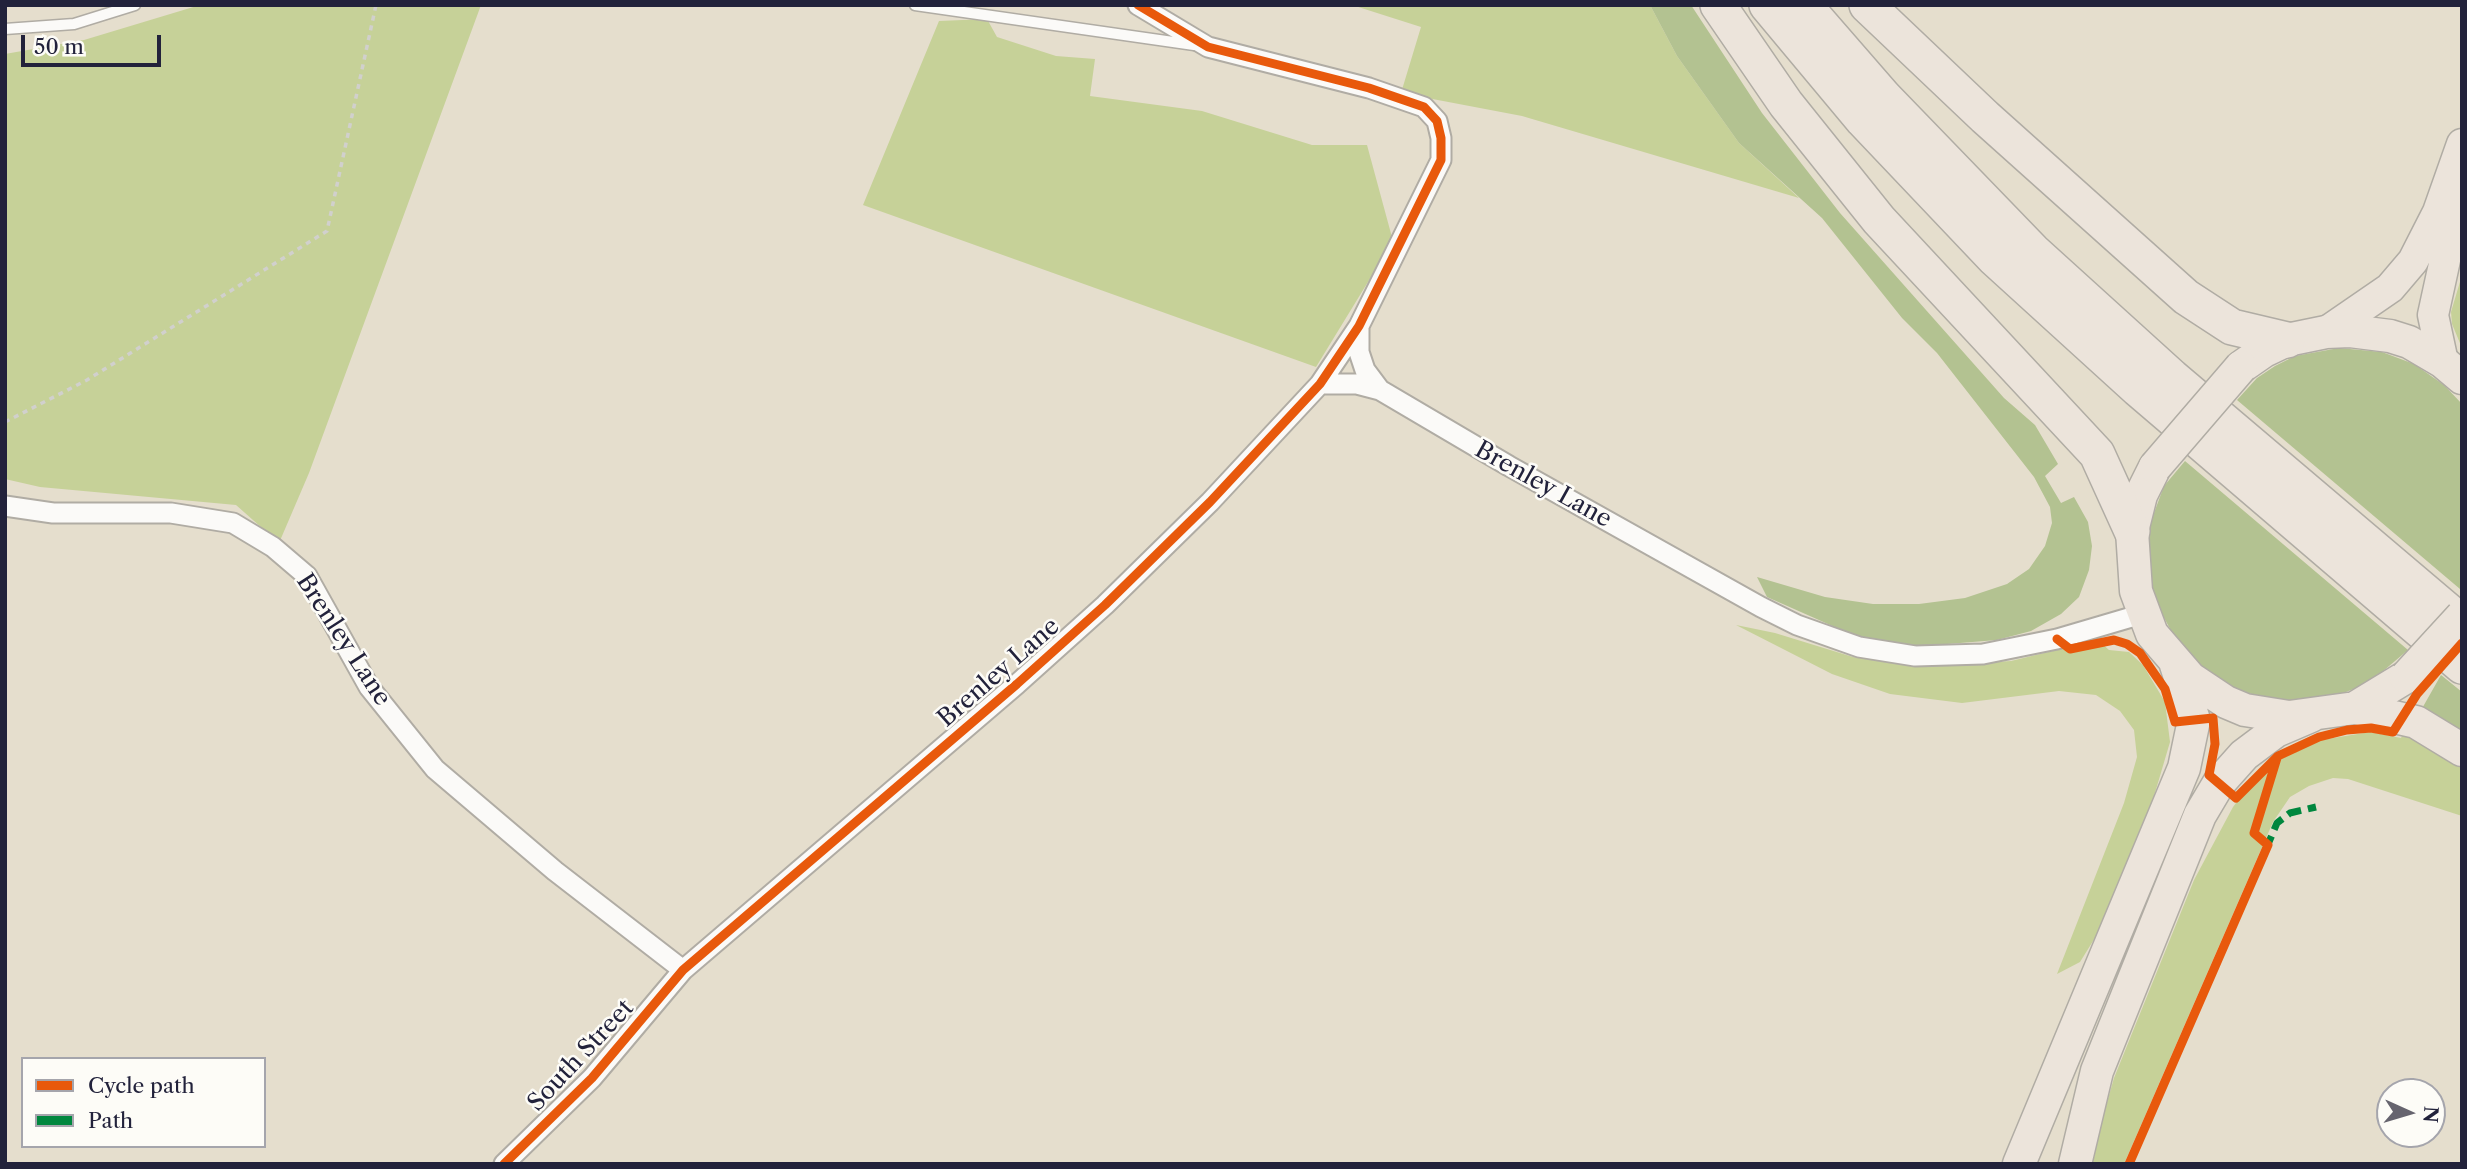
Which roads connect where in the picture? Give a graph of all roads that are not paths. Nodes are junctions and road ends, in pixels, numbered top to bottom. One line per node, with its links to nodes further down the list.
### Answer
1 (135, 5): 8 (lane)
2 (915, 5): 9 (lane)
3 (1138, 5): 9 (street)
4 (1718, 5): 19 (highway)
5 (1767, 5): 24 (highway)
6 (1804, 5): 22 (highway)
7 (1867, 5): 14 (highway)
8 (5, 29)
9 (1208, 47): 12 (street)
10 (2462, 144): 13 (main road)
11 (2462, 206): 15 (main road)
12 (1359, 326): 16 (street); 17 (street)
13 (2326, 331): 14 (highway); 15 (highway)
14 (2287, 340): 19 (highway, bridge)
15 (2453, 370)
16 (1320, 383): 17 (street, Brenley Lane); 28 (street, Brenley Lane)
17 (1380, 390): 20 (street, Brenley Lane)
18 (5, 506): 28 (street, Brenley Lane)
19 (2132, 531): 20 (highway)
20 (2142, 614): 23 (highway)
21 (2462, 616): 25 (highway, bridge)
22 (2462, 623)
23 (2176, 665): 26 (highway); 31 (highway)
24 (2462, 666)
25 (2355, 708): 26 (highway); 27 (highway)
26 (2311, 716): 29 (highway)
27 (2462, 750)
28 (683, 970): 30 (street, South Street)
29 (2097, 1071): 32 (highway); 33 (highway)
30 (504, 1164)
31 (2019, 1164)
32 (2058, 1164)
33 (2074, 1164)

